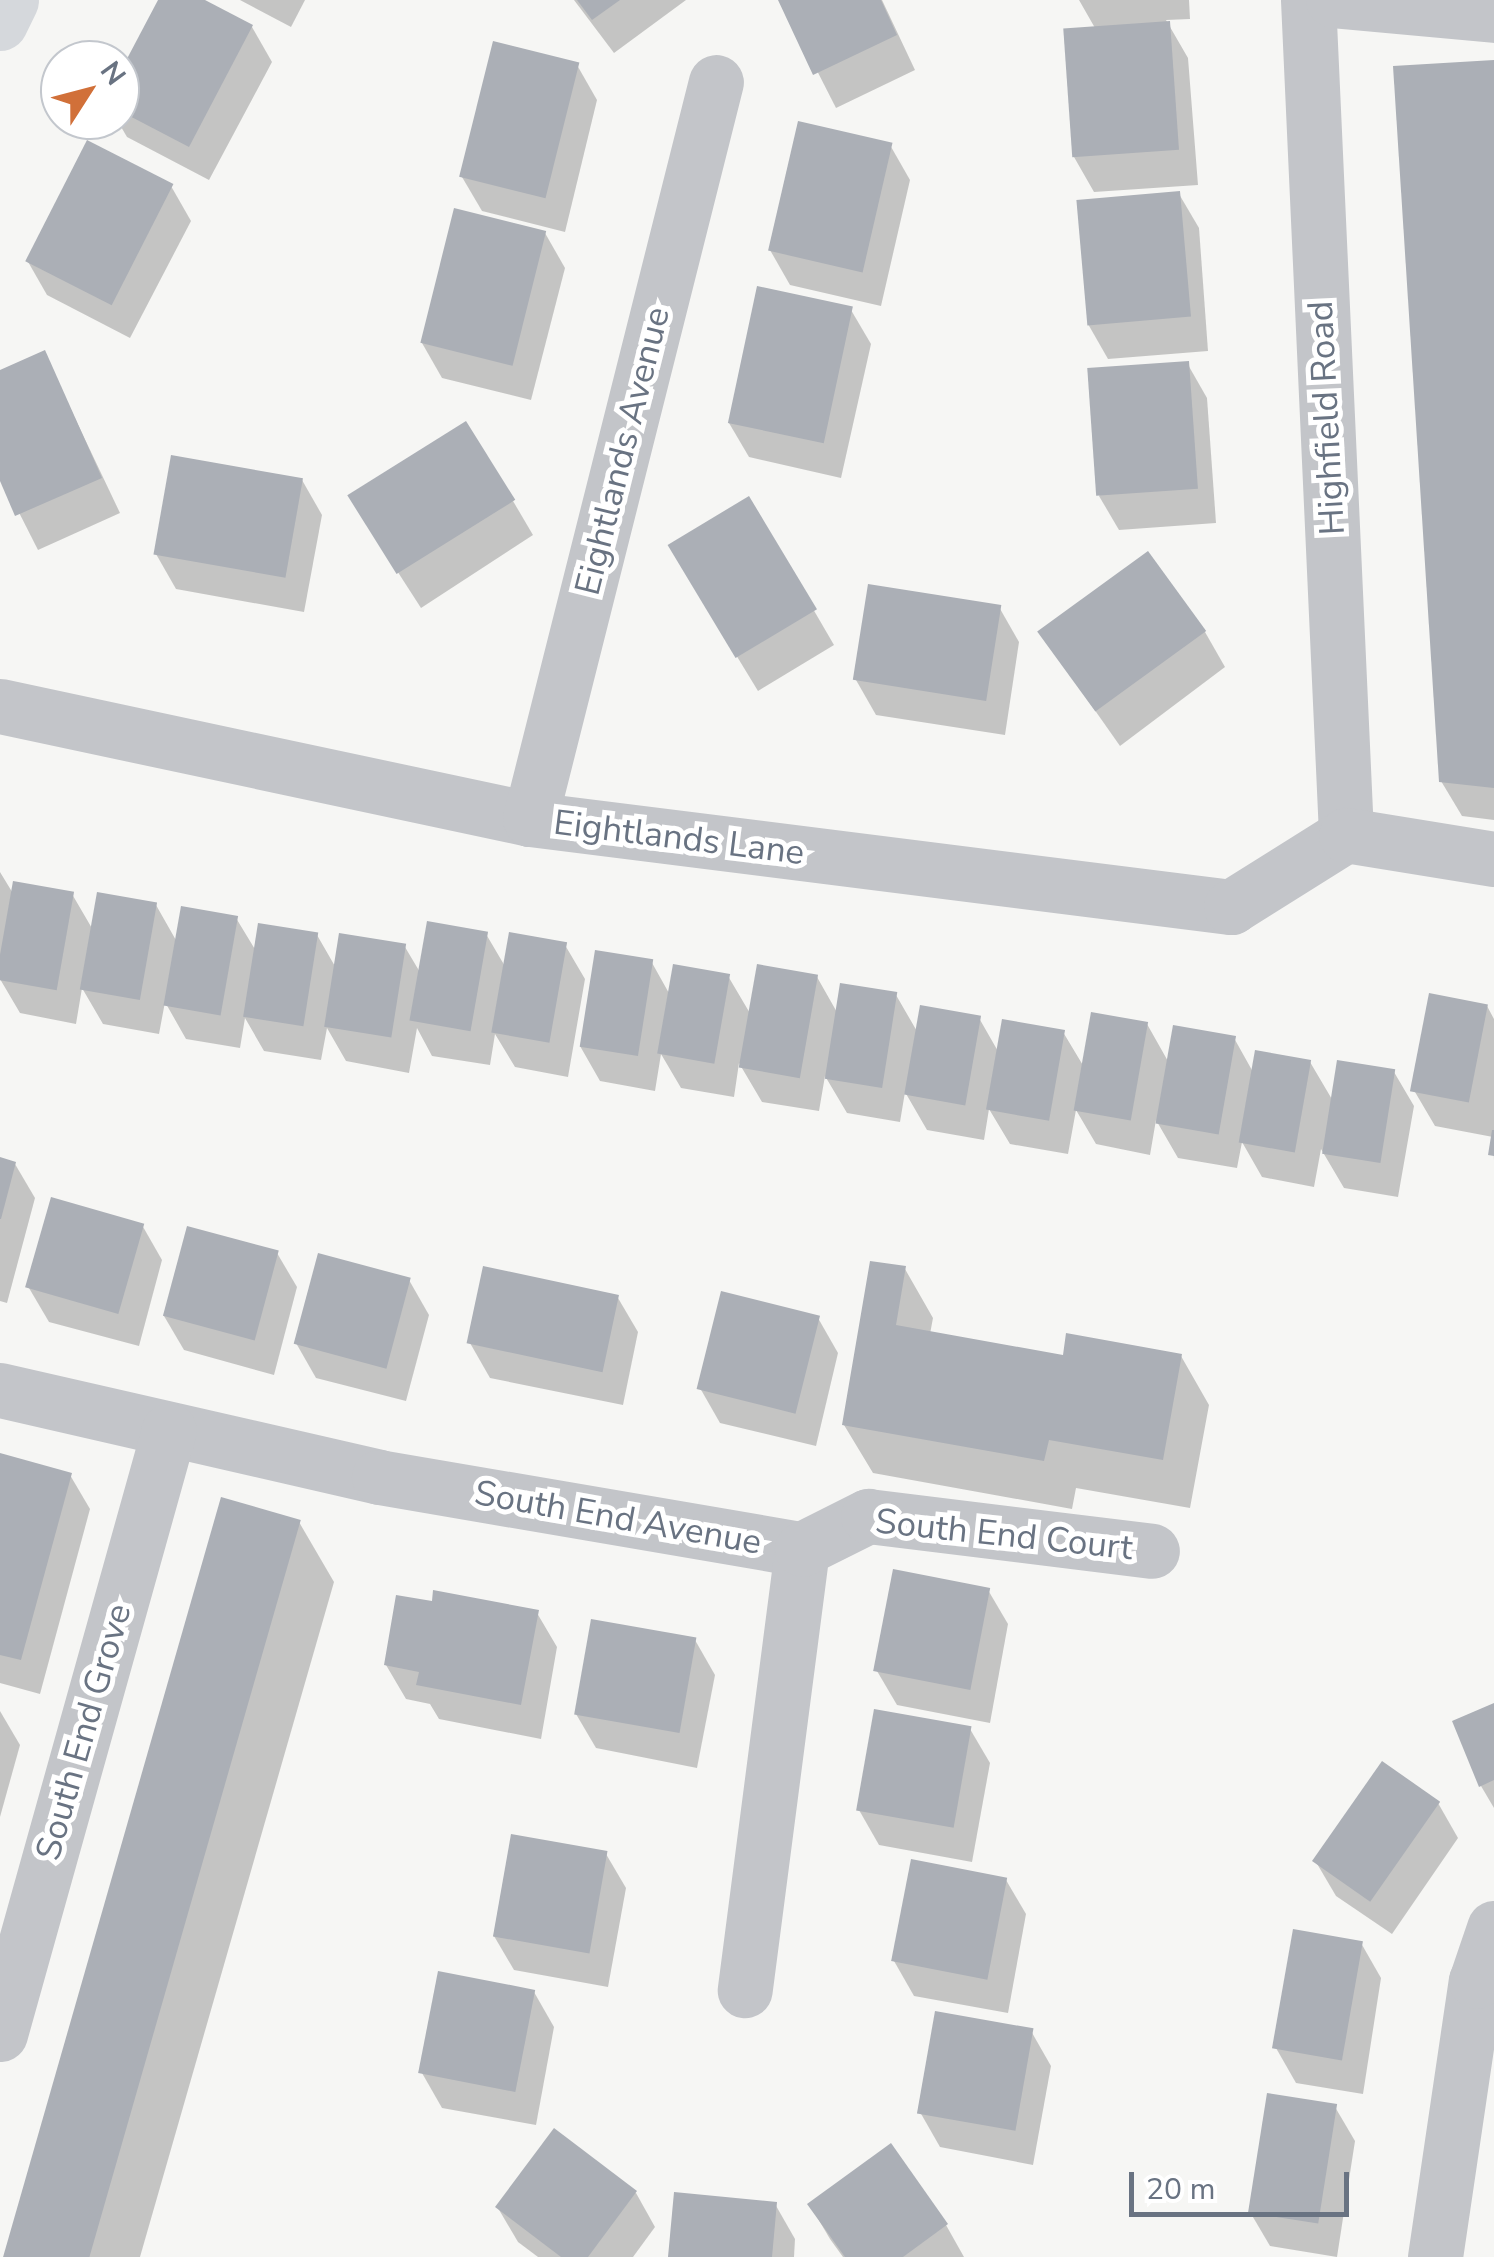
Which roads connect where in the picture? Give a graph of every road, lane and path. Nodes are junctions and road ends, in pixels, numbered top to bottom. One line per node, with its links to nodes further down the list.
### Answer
1 (11, 0): 5 (main road)
2 (1308, 0): 9 (street, Highfield Road)
3 (1333, 0): 4 (street)
4 (1494, 14)
5 (0, 23)
6 (716, 82): 8 (street, Eightlands Avenue)
7 (0, 706): 8 (street, Eightlands Lane)
8 (530, 819): 9 (street, Eightlands Lane)
9 (1346, 835): 10 (street)
10 (1494, 859)
11 (0, 1390): 12 (street, South End Avenue)
12 (169, 1430): 13 (street, South End Avenue); 17 (street, South End Grove)
13 (802, 1549): 14 (street, South End Court); 16 (street, South End Avenue)
14 (1152, 1551)
15 (1494, 1928): 18 (street)
16 (745, 1990)
17 (0, 2034)
18 (1435, 2257)

